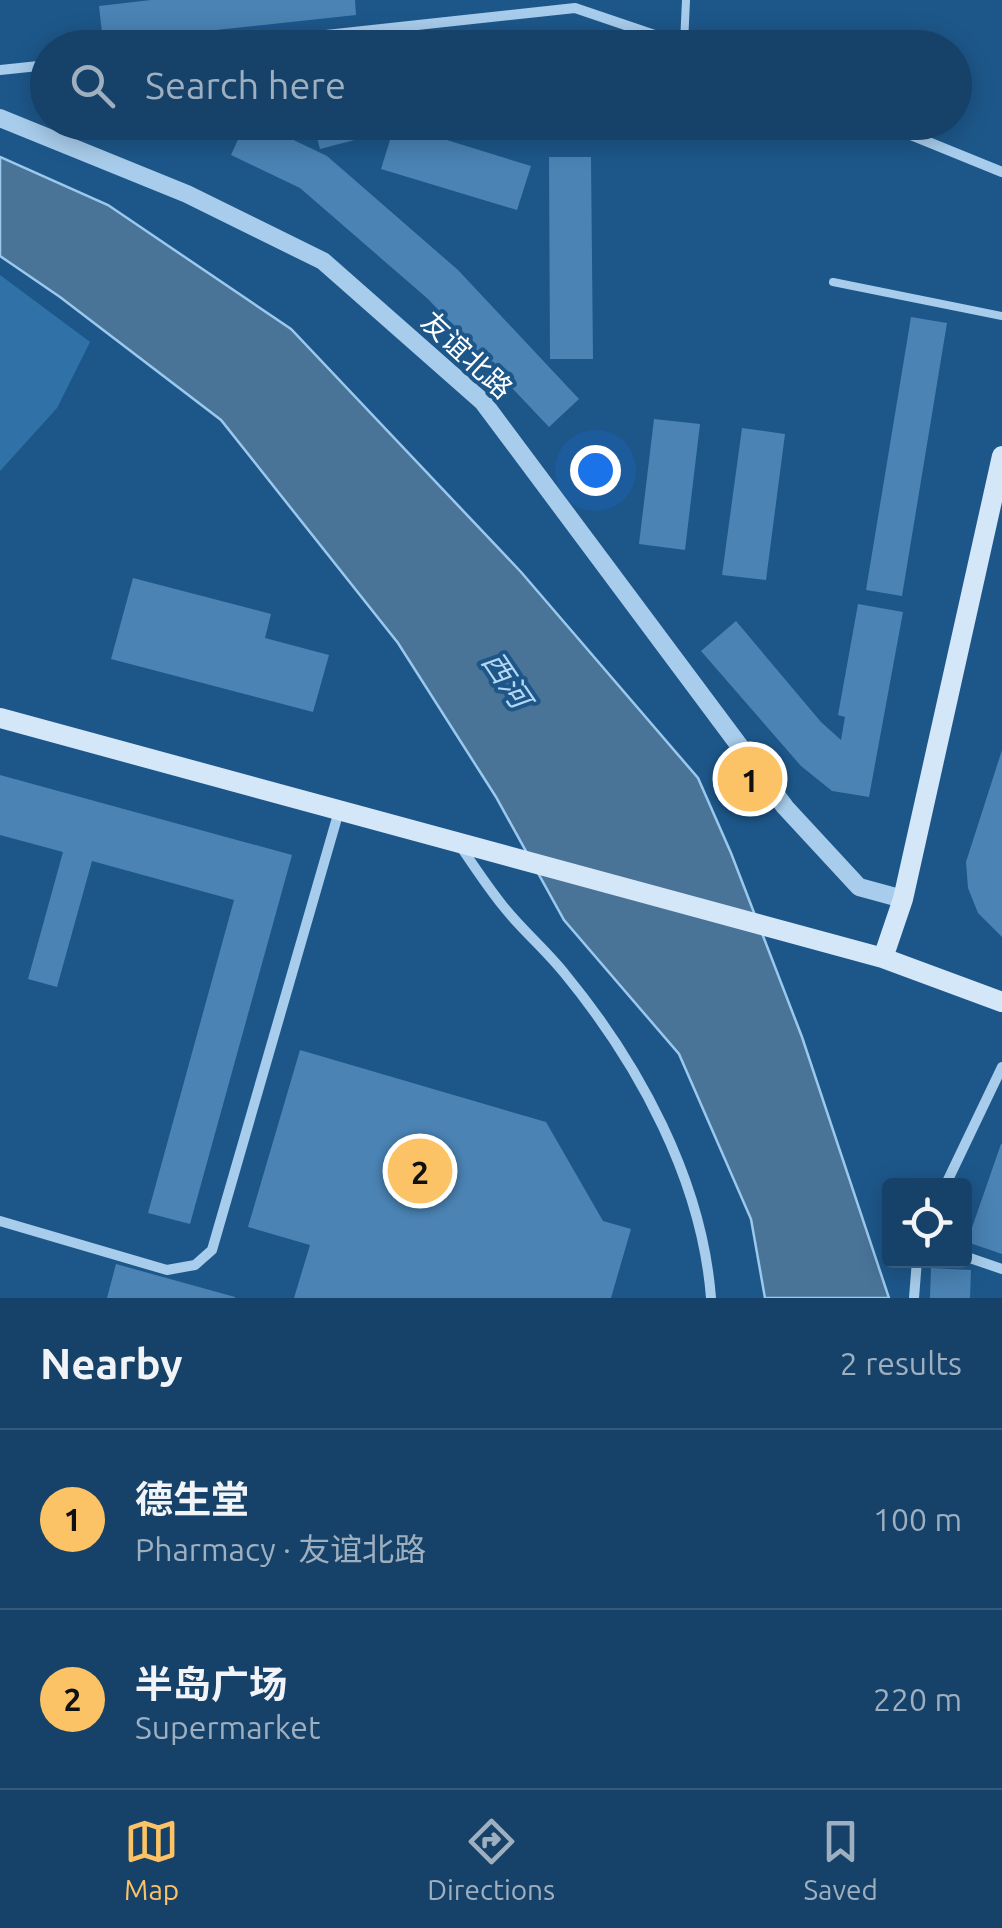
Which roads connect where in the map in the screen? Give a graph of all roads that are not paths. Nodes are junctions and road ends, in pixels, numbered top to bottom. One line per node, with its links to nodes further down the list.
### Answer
1 (686, 0): 4 (lane)
2 (372, 30): 3 (street)
3 (640, 30)
4 (687, 30)
5 (30, 67): 6 (street)
6 (0, 70)
7 (0, 118): 8 (street, 友谊北路)
8 (30, 130)
9 (54, 140): 19 (street, 友谊北路)
10 (923, 140): 11 (street)
11 (1002, 172)
12 (834, 282): 13 (lane)
13 (1002, 316)
14 (1002, 456): 15 (main road)
15 (994, 530): 19 (main road)
16 (0, 718): 17 (main road)
17 (340, 810): 18 (main road); 24 (street)
18 (457, 842): 20 (main road); 28 (street)
19 (903, 899): 20 (main road)
20 (883, 958): 21 (main road)
21 (1002, 1002)
22 (1002, 1067): 23 (street)
23 (949, 1178)
24 (0, 1221)
25 (972, 1259): 27 (street)
26 (916, 1268): 29 (street)
27 (1002, 1269)
28 (711, 1298)
29 (914, 1298)

